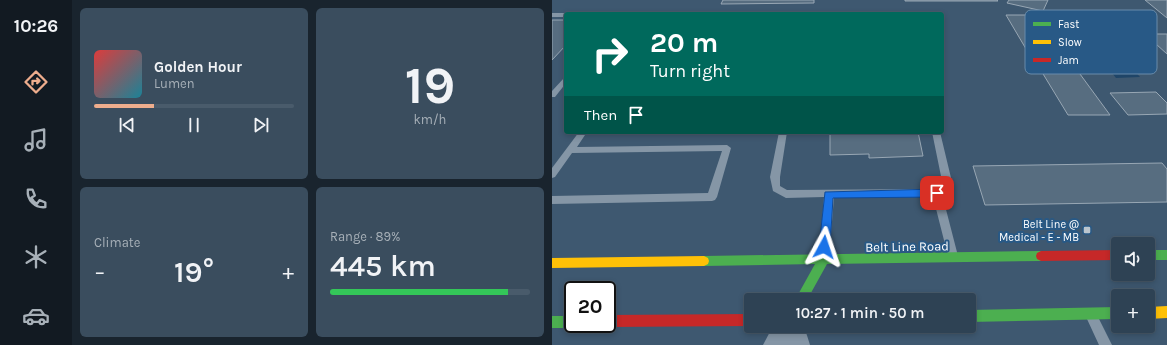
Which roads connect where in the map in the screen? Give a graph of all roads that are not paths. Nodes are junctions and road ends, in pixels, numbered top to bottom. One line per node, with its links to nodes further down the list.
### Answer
1 (552, 15): 2 (lane)
2 (564, 15)
3 (564, 81): 4 (lane)
4 (552, 95)
5 (582, 134): 8 (lane)
6 (783, 134): 11 (lane)
7 (936, 134): 10 (lane)
8 (570, 150): 9 (lane); 12 (lane)
9 (552, 175)
10 (937, 193): 11 (lane); 16 (lane)
11 (829, 194): 17 (lane)
12 (552, 200)
13 (1111, 255): 16 (main road, Belt Line Road)
14 (1155, 255): 15 (main road)
15 (1167, 255)
16 (953, 258): 17 (main road, Belt Line Road)
17 (824, 260): 18 (main road, Belt Line Road); 19 (main road)
18 (552, 263)
19 (805, 293)
20 (1167, 312): 22 (main road)
21 (1111, 313): 23 (main road)
22 (1155, 313)
23 (1091, 314): 24 (main road); 33 (lane)
24 (976, 316)
25 (744, 320): 26 (main road)
26 (616, 321)
27 (552, 322): 28 (main road)
28 (564, 322)
29 (782, 333): 31 (street)
30 (794, 333): 32 (street)
31 (775, 345)
32 (798, 345)
33 (1106, 345)

